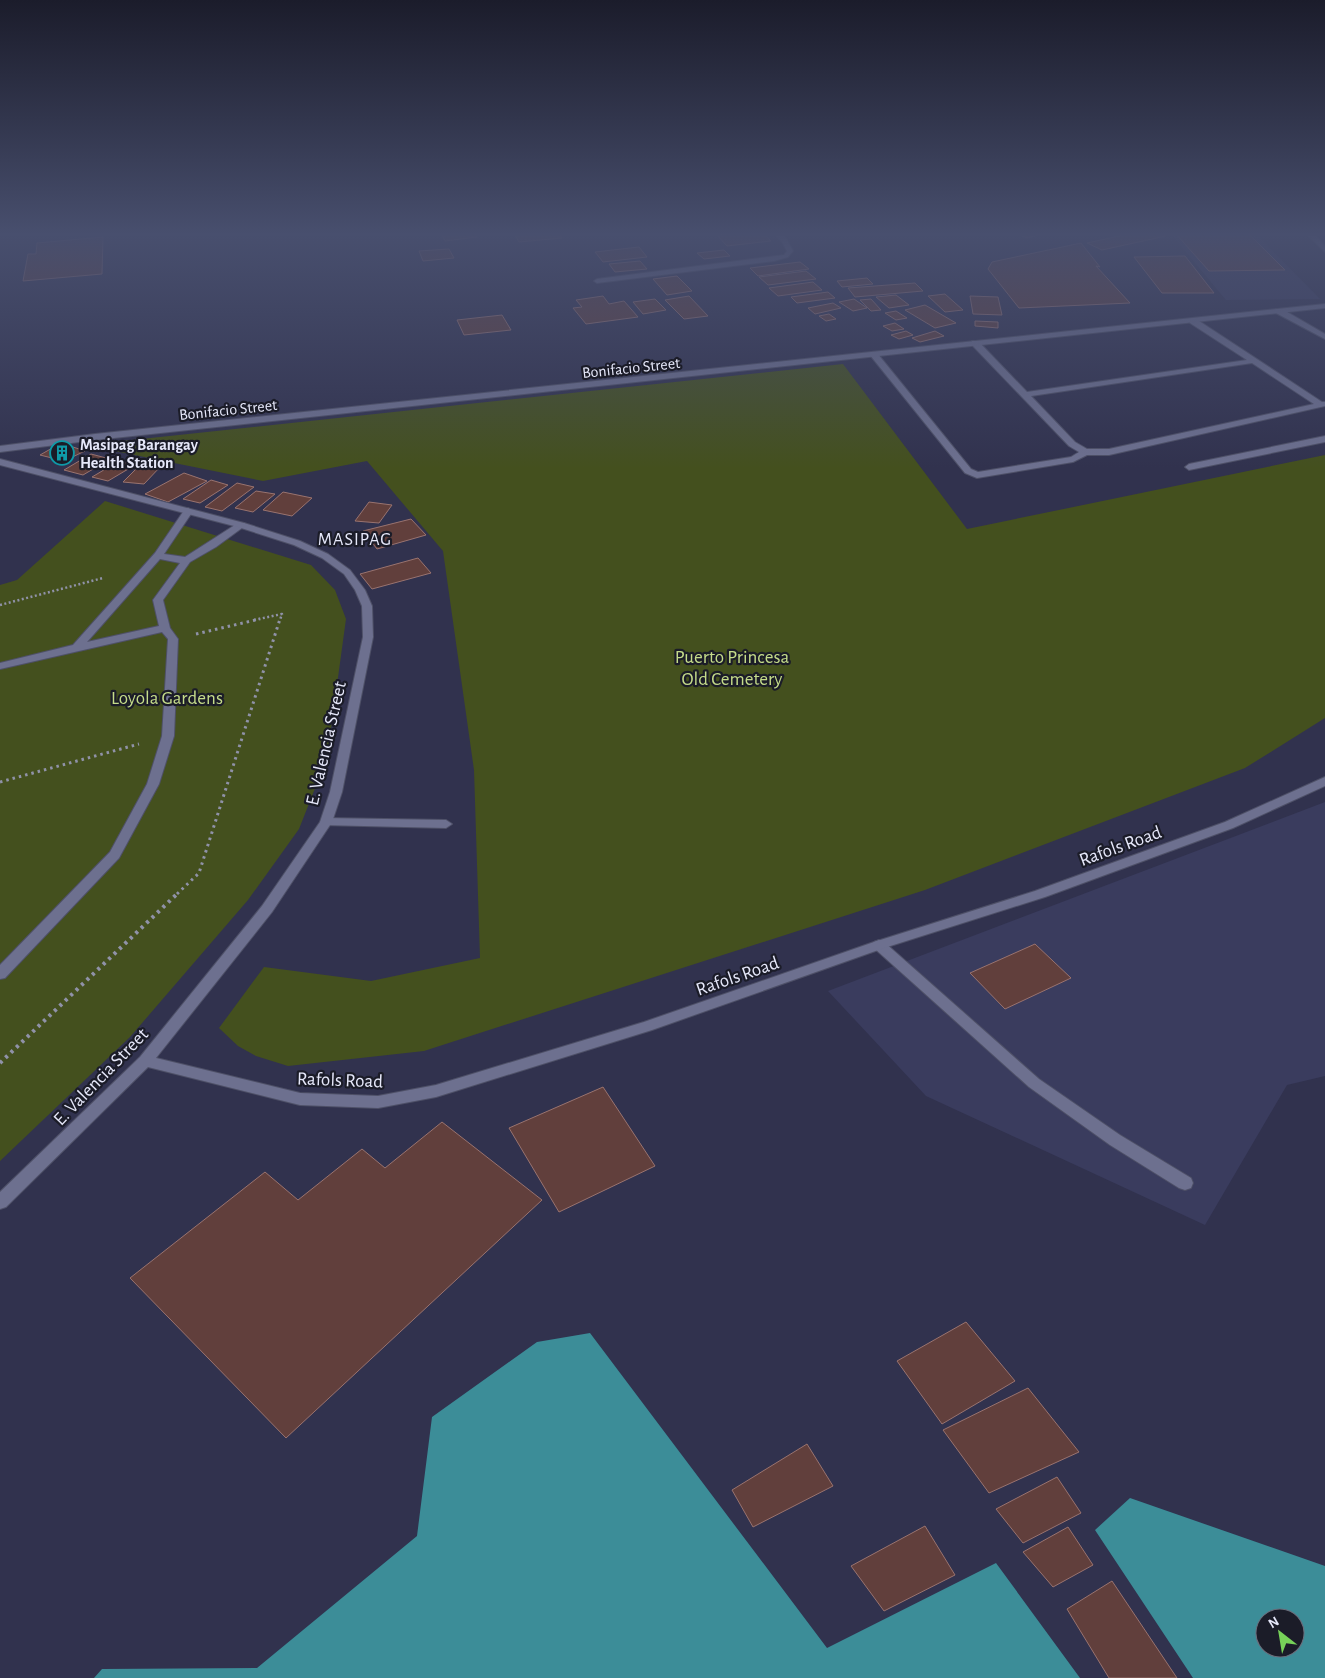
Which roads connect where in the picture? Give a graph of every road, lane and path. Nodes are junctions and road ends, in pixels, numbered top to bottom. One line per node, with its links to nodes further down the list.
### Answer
1 (1276, 311): 3 (street, Bonifacio Street)
2 (1279, 311): 4 (street)
3 (1193, 321): 5 (street, Bonifacio Street); 7 (street)
4 (1325, 337)
5 (975, 343): 6 (street, Bonifacio Street); 8 (street)
6 (874, 355): 11 (street, Bonifacio Street); 12 (street)
7 (1253, 361): 8 (street); 9 (street)
8 (1024, 395): 12 (street)
9 (1323, 404): 12 (street)
10 (1325, 439): 14 (street)
11 (0, 449)
12 (1085, 452)
13 (0, 462): 15 (street, E. Valencia Street)
14 (1188, 467)
15 (188, 511): 16 (street, E. Valencia Street); 17 (street)
16 (241, 525): 18 (street); 27 (street, E. Valencia Street)
17 (158, 555): 18 (street); 19 (street)
18 (187, 560): 21 (street)
19 (136, 579): 20 (path); 22 (street)
20 (0, 605)
21 (165, 628): 22 (street); 24 (street)
22 (78, 647): 23 (street)
23 (0, 666)
24 (168, 736): 26 (path); 30 (street)
25 (1325, 781): 29 (street, Rafols Road)
26 (0, 782)
27 (326, 822): 28 (street); 31 (street, E. Valencia Street)
28 (446, 824)
29 (879, 945): 31 (street, Rafols Road); 32 (street)
30 (0, 974)
31 (145, 1061): 33 (street, E. Valencia Street)
32 (1185, 1183)
33 (0, 1202)

